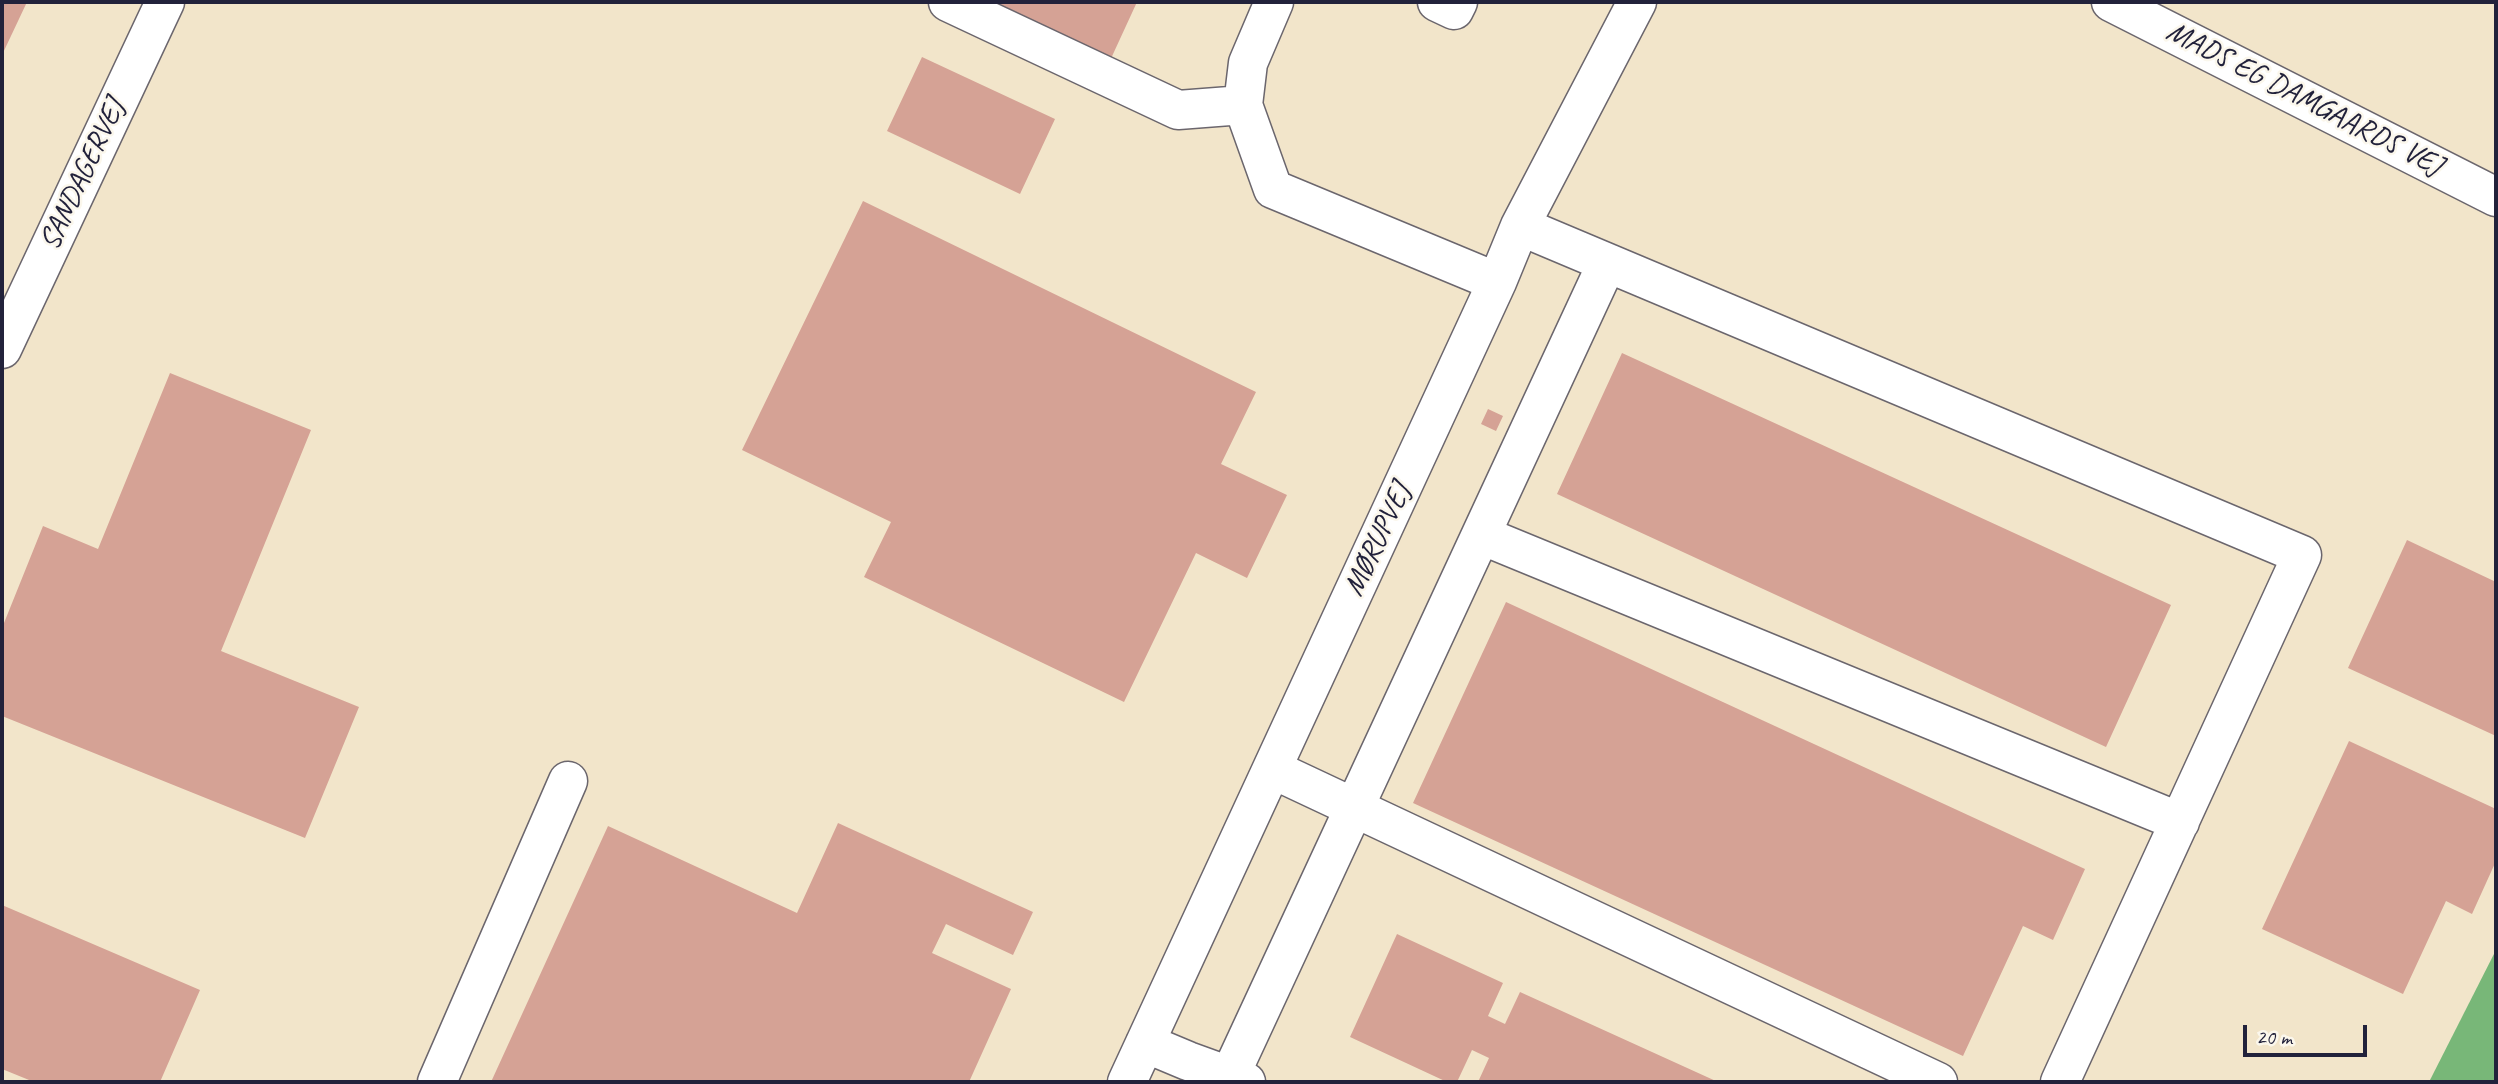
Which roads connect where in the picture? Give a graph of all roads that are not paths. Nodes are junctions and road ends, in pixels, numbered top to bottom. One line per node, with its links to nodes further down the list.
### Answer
1 (165, 2): 13 (street, SANDAGERVEJ)
2 (948, 2): 8 (street)
3 (1274, 2): 8 (street)
4 (1437, 2): 5 (street)
5 (1458, 2)
6 (1637, 2): 10 (street, MØRUPVEJ)
7 (2111, 2): 9 (street, MADS EG DAMGAARDS VEJ)
8 (1243, 106): 12 (street)
9 (2496, 197)
10 (1520, 226): 11 (street); 12 (street, MØRUPVEJ)
11 (1607, 263): 14 (street); 18 (street)
12 (1497, 282): 15 (street, MØRUPVEJ)
13 (2, 349)
14 (1481, 535): 17 (street); 18 (street)
15 (1272, 769): 17 (street); 19 (street, MØRUPVEJ)
16 (569, 781): 21 (street)
17 (1356, 807): 20 (street); 23 (street)
18 (2179, 822): 24 (street)
19 (1145, 1043): 20 (street); 22 (street, MØRUPVEJ)
20 (1234, 1080)
21 (437, 1082)
22 (1127, 1082)
23 (1938, 1082)
24 (2060, 1082)

